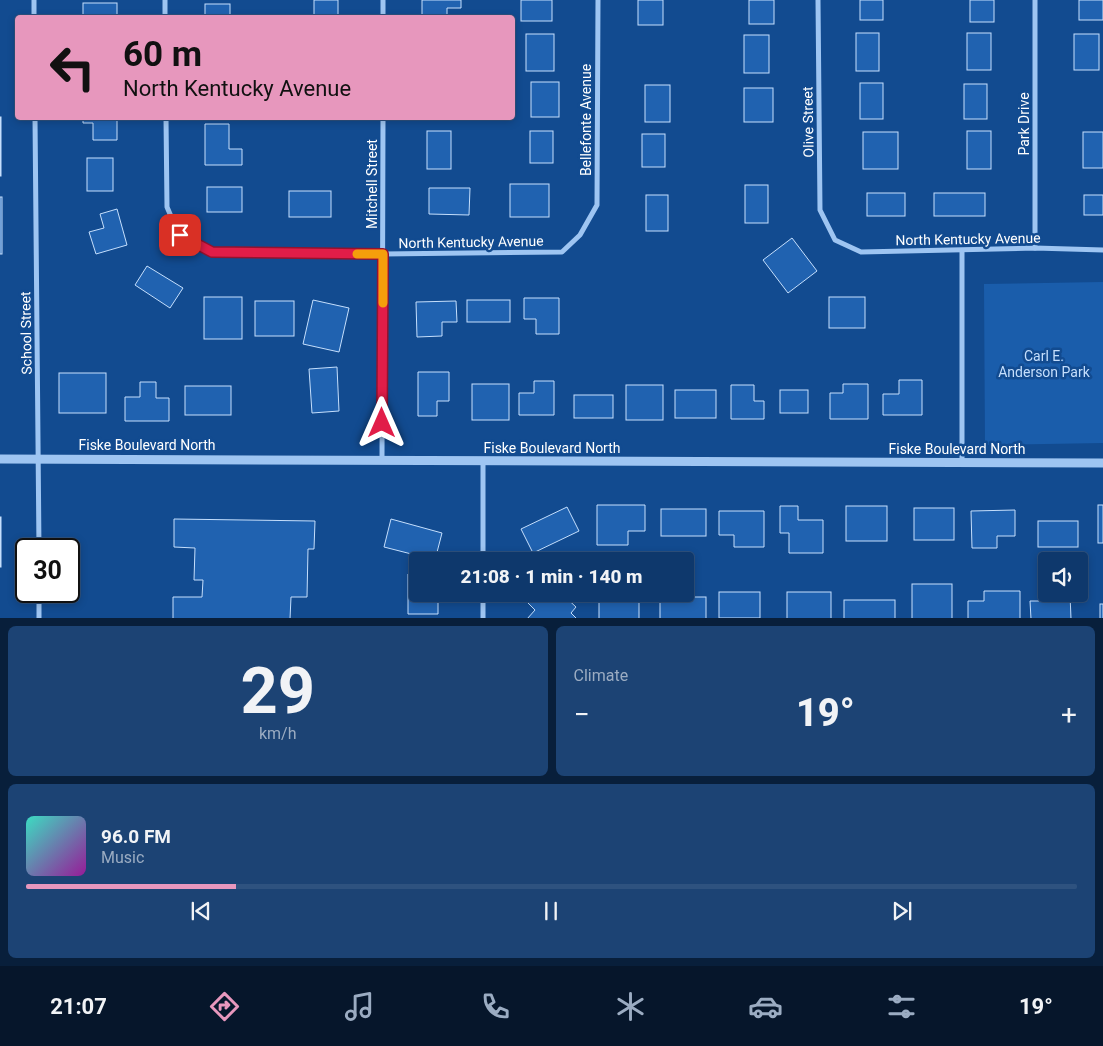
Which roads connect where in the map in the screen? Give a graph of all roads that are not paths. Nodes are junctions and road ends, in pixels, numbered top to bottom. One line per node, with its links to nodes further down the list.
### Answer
1 (34, 0): 7 (street)
2 (165, 0): 8 (street)
3 (383, 0): 9 (street)
4 (598, 0): 13 (street, Bellefonte Avenue)
5 (818, 0): 14 (street, Olive Street)
6 (1035, 0): 15 (street, Park Drive)
7 (34, 15)
8 (165, 15)
9 (383, 15)
10 (35, 120): 20 (street, School Street)
11 (166, 120): 18 (street, North Kentucky Avenue)
12 (383, 120): 18 (street, Mitchell Street)
13 (580, 235): 18 (street, North Kentucky Avenue)
14 (835, 240): 17 (street, North Kentucky Avenue)
15 (1035, 248): 16 (street, North Kentucky Avenue); 17 (street, North Kentucky Avenue)
16 (1103, 250)
17 (962, 251): 23 (street)
18 (383, 254): 21 (street, Mitchell Street)
19 (0, 459): 20 (street, Fiske Boulevard North)
20 (39, 459): 21 (street, Fiske Boulevard North); 25 (street, School Street)
21 (382, 460): 22 (street, Fiske Boulevard North)
22 (483, 461): 23 (street, Fiske Boulevard North); 26 (street)
23 (962, 463): 24 (street, Fiske Boulevard North)
24 (1103, 463)
25 (39, 538)
26 (483, 552)
27 (483, 602): 30 (street)
28 (39, 603): 29 (street)
29 (39, 618)
30 (483, 618)

